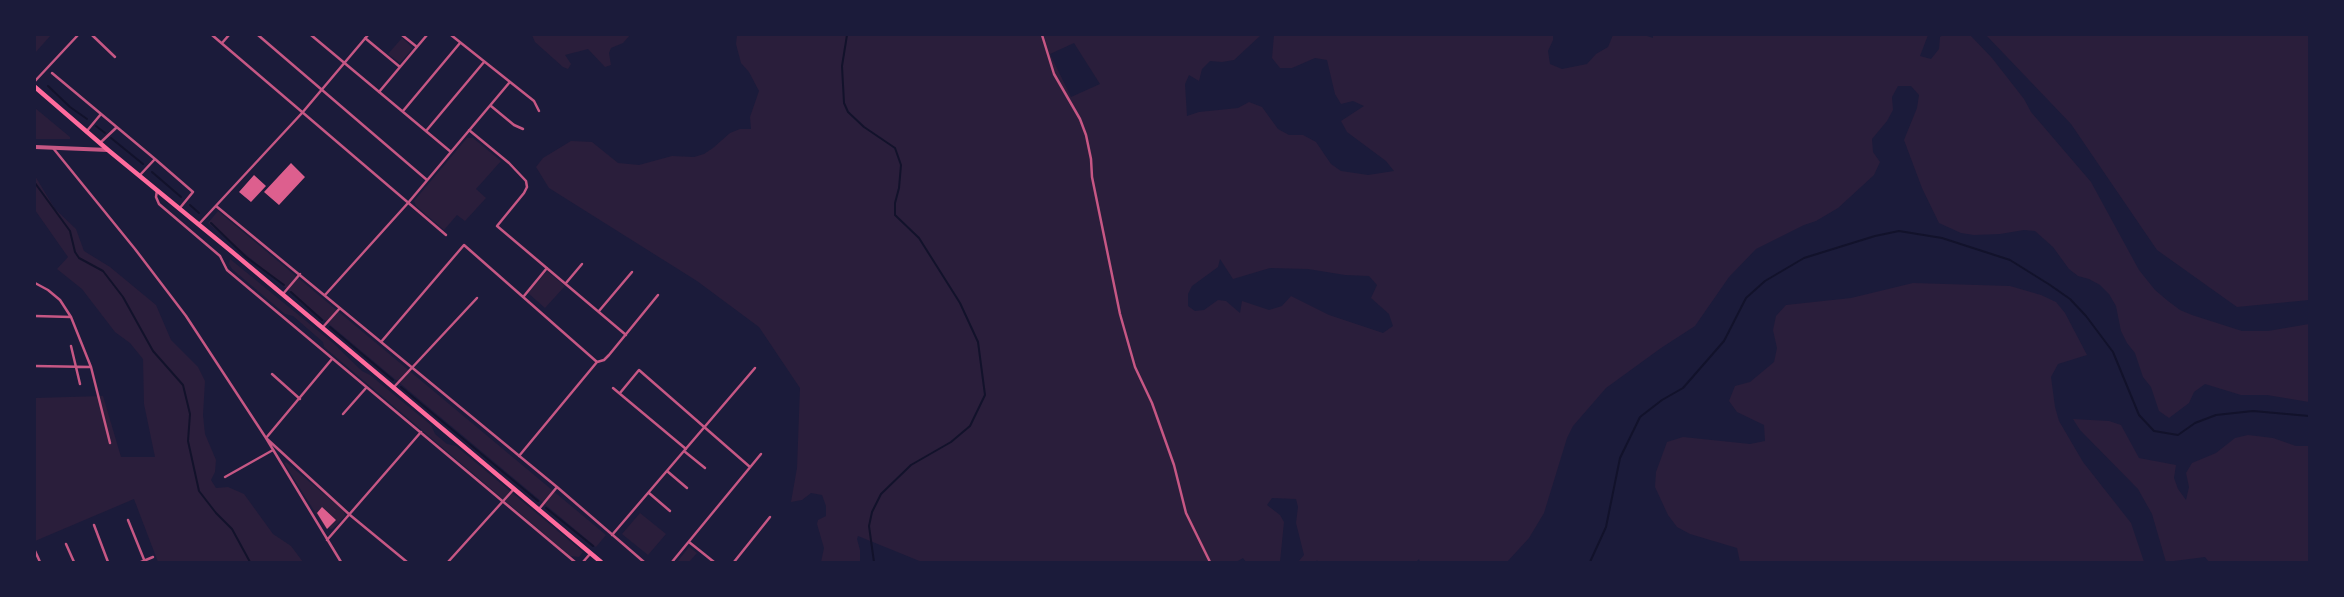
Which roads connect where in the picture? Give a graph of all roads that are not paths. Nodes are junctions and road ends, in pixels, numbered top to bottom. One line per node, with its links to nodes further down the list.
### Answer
1 (78, 35): 22 (street)
2 (92, 35): 17 (street)
3 (212, 35): 14 (street)
4 (229, 35): 14 (street)
5 (258, 35): 25 (street)
6 (311, 35): 13 (street)
7 (319, 35): 13 (street)
8 (402, 35): 16 (street)
9 (427, 35): 16 (street)
10 (451, 35): 15 (street)
11 (1042, 35): 129 (street)
12 (366, 36): 19 (street); 20 (street)
13 (316, 39): 19 (street)
14 (222, 43): 30 (street)
15 (460, 43): 18 (street); 29 (street)
16 (417, 47): 20 (street)
17 (115, 57)
18 (484, 62): 23 (street); 35 (street)
19 (344, 63): 25 (street); 26 (street)
20 (400, 67): 26 (street)
21 (52, 73): 31 (street)
22 (35, 81)
23 (509, 82): 27 (street); 28 (street)
24 (35, 87): 36 (highway)
25 (322, 90): 30 (street); 44 (street)
26 (379, 92): 29 (street)
27 (491, 106): 33 (street); 34 (street)
28 (538, 110)
29 (403, 111): 35 (street)
30 (302, 113): 46 (street); 47 (street)
31 (101, 114): 32 (street); 36 (street)
32 (117, 127): 37 (street); 42 (street)
33 (524, 129)
34 (469, 130): 41 (street); 52 (street)
35 (426, 131): 41 (street)
36 (86, 132): 37 (highway)
37 (100, 143): 40 (highway)
38 (35, 147): 39 (street)
39 (53, 148): 40 (street); 87 (street)
40 (108, 150): 43 (highway)
41 (451, 152): 44 (street)
42 (155, 159): 43 (street); 48 (street)
43 (139, 176): 45 (highway)
44 (427, 180): 46 (street)
45 (157, 190): 48 (highway); 70 (street)
46 (408, 203): 50 (street); 58 (street)
47 (216, 206): 49 (street); 54 (street)
48 (178, 209): 49 (highway)
49 (198, 226): 57 (highway)
50 (446, 235)
51 (582, 264): 56 (street)
52 (547, 268): 56 (street); 60 (street)
53 (632, 272): 63 (street)
54 (300, 274): 57 (street); 58 (street)
55 (35, 283): 65 (street)
56 (566, 283): 63 (street)
57 (282, 294): 66 (highway)
58 (325, 295): 62 (street)
59 (658, 295): 67 (street)
60 (524, 296): 68 (street); 71 (street)
61 (476, 298): 75 (street)
62 (340, 308): 66 (street); 68 (street)
63 (599, 312): 67 (street)
64 (35, 316): 65 (street)
65 (71, 317): 74 (street)
66 (322, 328): 79 (highway)
67 (626, 335): 71 (street)
68 (381, 342): 75 (street)
69 (71, 346): 73 (street)
70 (332, 359): 80 (street); 83 (street)
71 (597, 362): 92 (street)
72 (35, 366): 73 (street)
73 (76, 366): 74 (street); 78 (street)
74 (91, 367): 88 (street)
75 (411, 368): 79 (street); 92 (street)
76 (755, 368): 85 (street)
77 (272, 374): 83 (street)
78 (80, 384)
79 (394, 387): 99 (highway)
80 (366, 388): 84 (street); 86 (street)
81 (614, 388): 82 (street)
82 (620, 394): 85 (street); 90 (street)
83 (300, 398): 87 (street)
84 (343, 414)
85 (704, 427): 90 (street); 94 (street)
86 (421, 432): 101 (street); 104 (street)
87 (266, 438): 89 (street); 104 (street)
88 (110, 443)
89 (273, 450): 96 (street); 109 (street)
90 (685, 450): 93 (street); 95 (street)
91 (761, 454): 94 (street)
92 (519, 456): 97 (street)
93 (705, 468)
94 (750, 468): 110 (street)
95 (667, 471): 98 (street); 100 (street)
96 (225, 477)
97 (557, 487): 102 (street); 108 (street)
98 (687, 488)
99 (514, 489): 101 (street); 102 (highway)
100 (649, 493): 103 (street); 108 (street)
101 (502, 502): 121 (street); 122 (street)
102 (538, 510): 113 (highway)
103 (670, 512)
104 (350, 515): 109 (street); 120 (street)
105 (770, 516): 128 (street)
106 (128, 520): 118 (street)
107 (94, 526): 117 (street)
108 (612, 535): 125 (street)
109 (327, 540): 119 (street)
110 (689, 542): 126 (street); 127 (street)
111 (66, 544): 116 (street)
112 (35, 551): 115 (street)
113 (590, 553): 123 (street); 124 (highway)
114 (153, 557): 118 (street)
115 (40, 562)
116 (74, 562)
117 (108, 562)
118 (144, 562)
119 (341, 562)
120 (407, 562)
121 (448, 562)
122 (575, 562)
123 (583, 562)
124 (601, 562)
125 (644, 562)
126 (672, 562)
127 (714, 562)
128 (734, 562)
129 (1210, 562)

